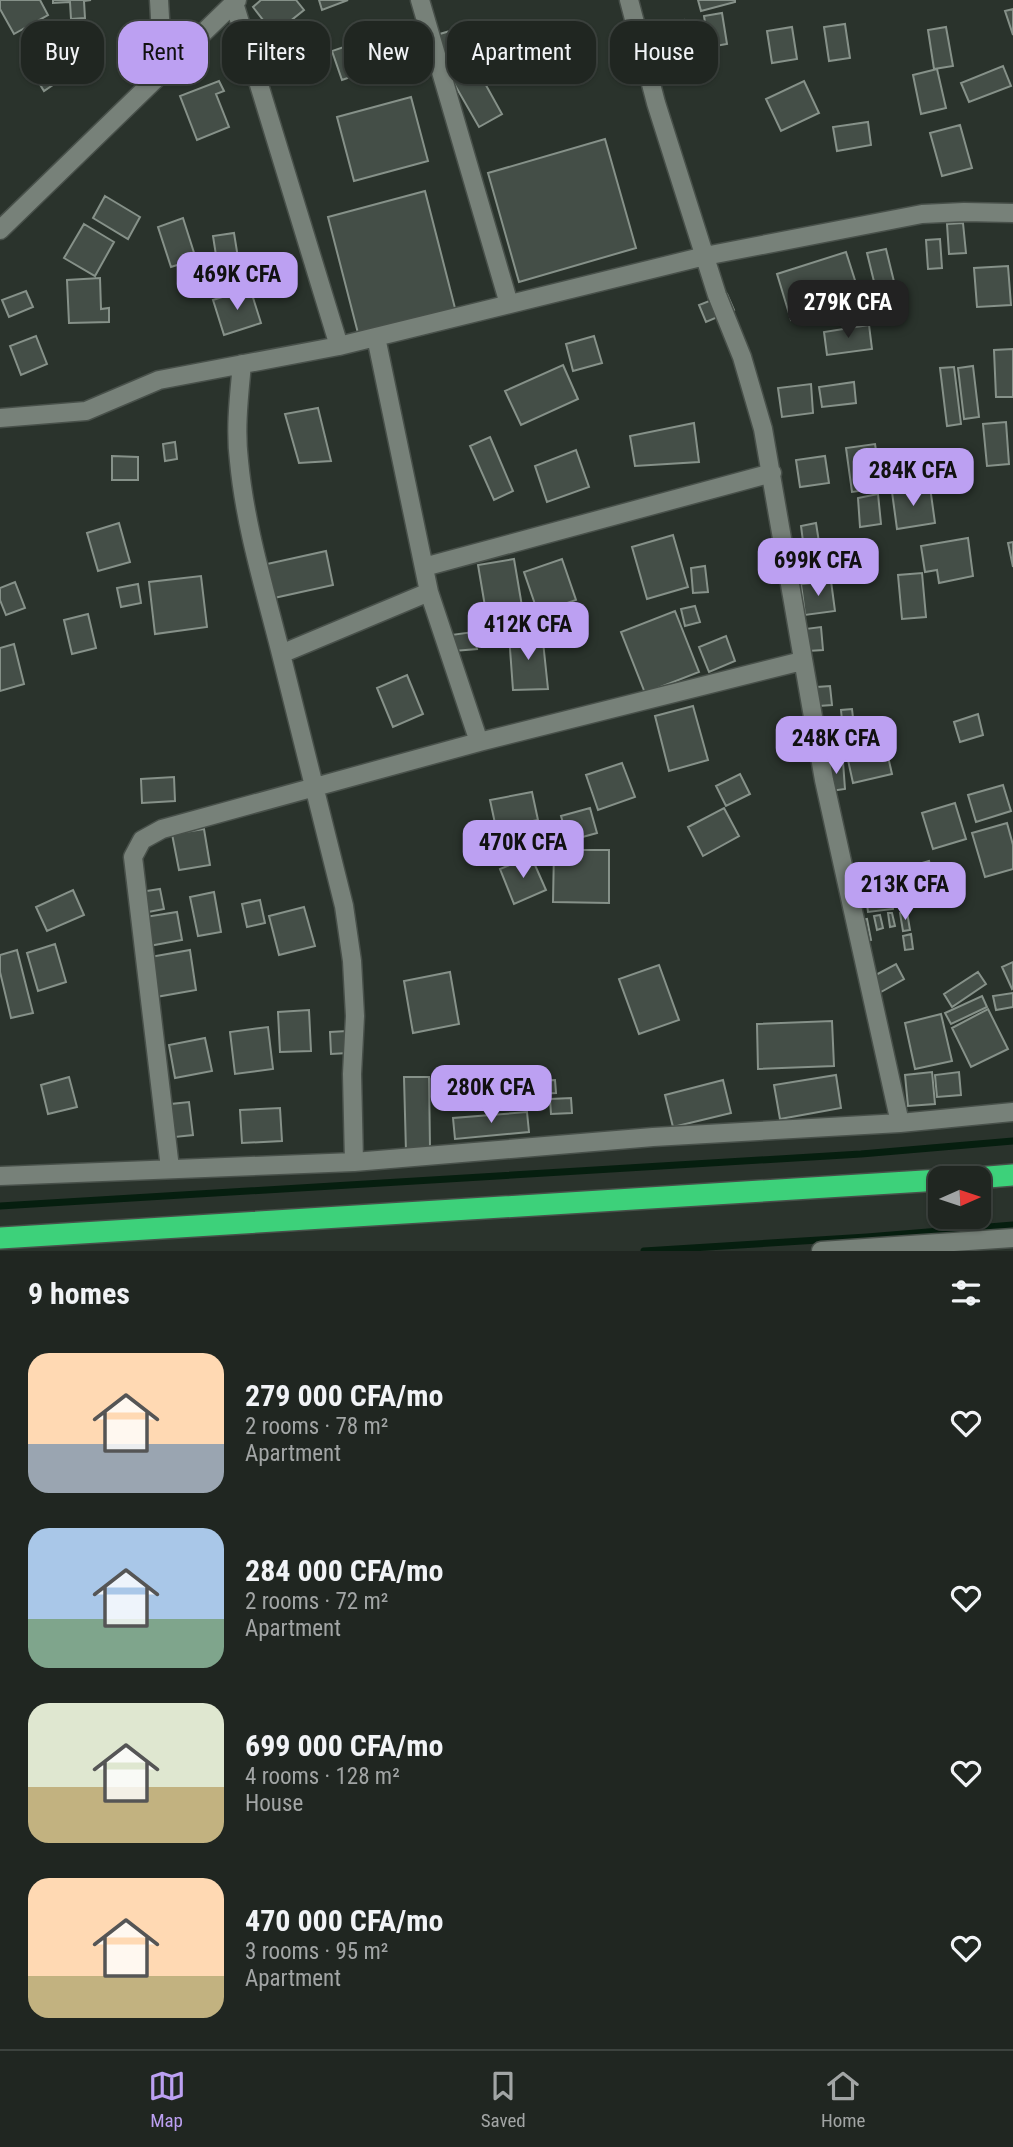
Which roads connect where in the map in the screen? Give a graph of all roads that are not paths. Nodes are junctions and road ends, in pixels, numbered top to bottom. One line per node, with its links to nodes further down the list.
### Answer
1 (159, 0): 5 (street)
2 (420, 0): 11 (street)
3 (629, 0): 10 (street)
4 (235, 1): 6 (street); 13 (street)
5 (160, 21)
6 (208, 27)
7 (149, 84): 9 (street)
8 (1013, 213): 10 (street)
9 (0, 230)
10 (705, 256): 11 (street); 18 (street)
11 (509, 303): 12 (street)
12 (376, 337): 13 (street); 19 (street)
13 (339, 346): 14 (street)
14 (242, 364): 15 (street); 21 (street)
15 (86, 411): 16 (street); 17 (street)
16 (0, 418)
17 (0, 431)
18 (772, 473): 19 (street); 22 (street)
19 (424, 567): 20 (street)
20 (429, 592): 21 (street); 23 (street)
21 (281, 654): 24 (street)
22 (802, 661): 23 (street); 26 (street)
23 (479, 742): 24 (street)
24 (316, 788): 27 (street); 28 (street)
25 (1013, 1112): 26 (street)
26 (900, 1123): 27 (street)
27 (354, 1162): 28 (street)
28 (170, 1168): 30 (street)
29 (1013, 1175): 31 (highway)
30 (0, 1176)
31 (991, 1177)
32 (928, 1181): 33 (highway)
33 (0, 1238)
34 (1013, 1238): 35 (street)
35 (934, 1247): 36 (street)
36 (821, 1251)

